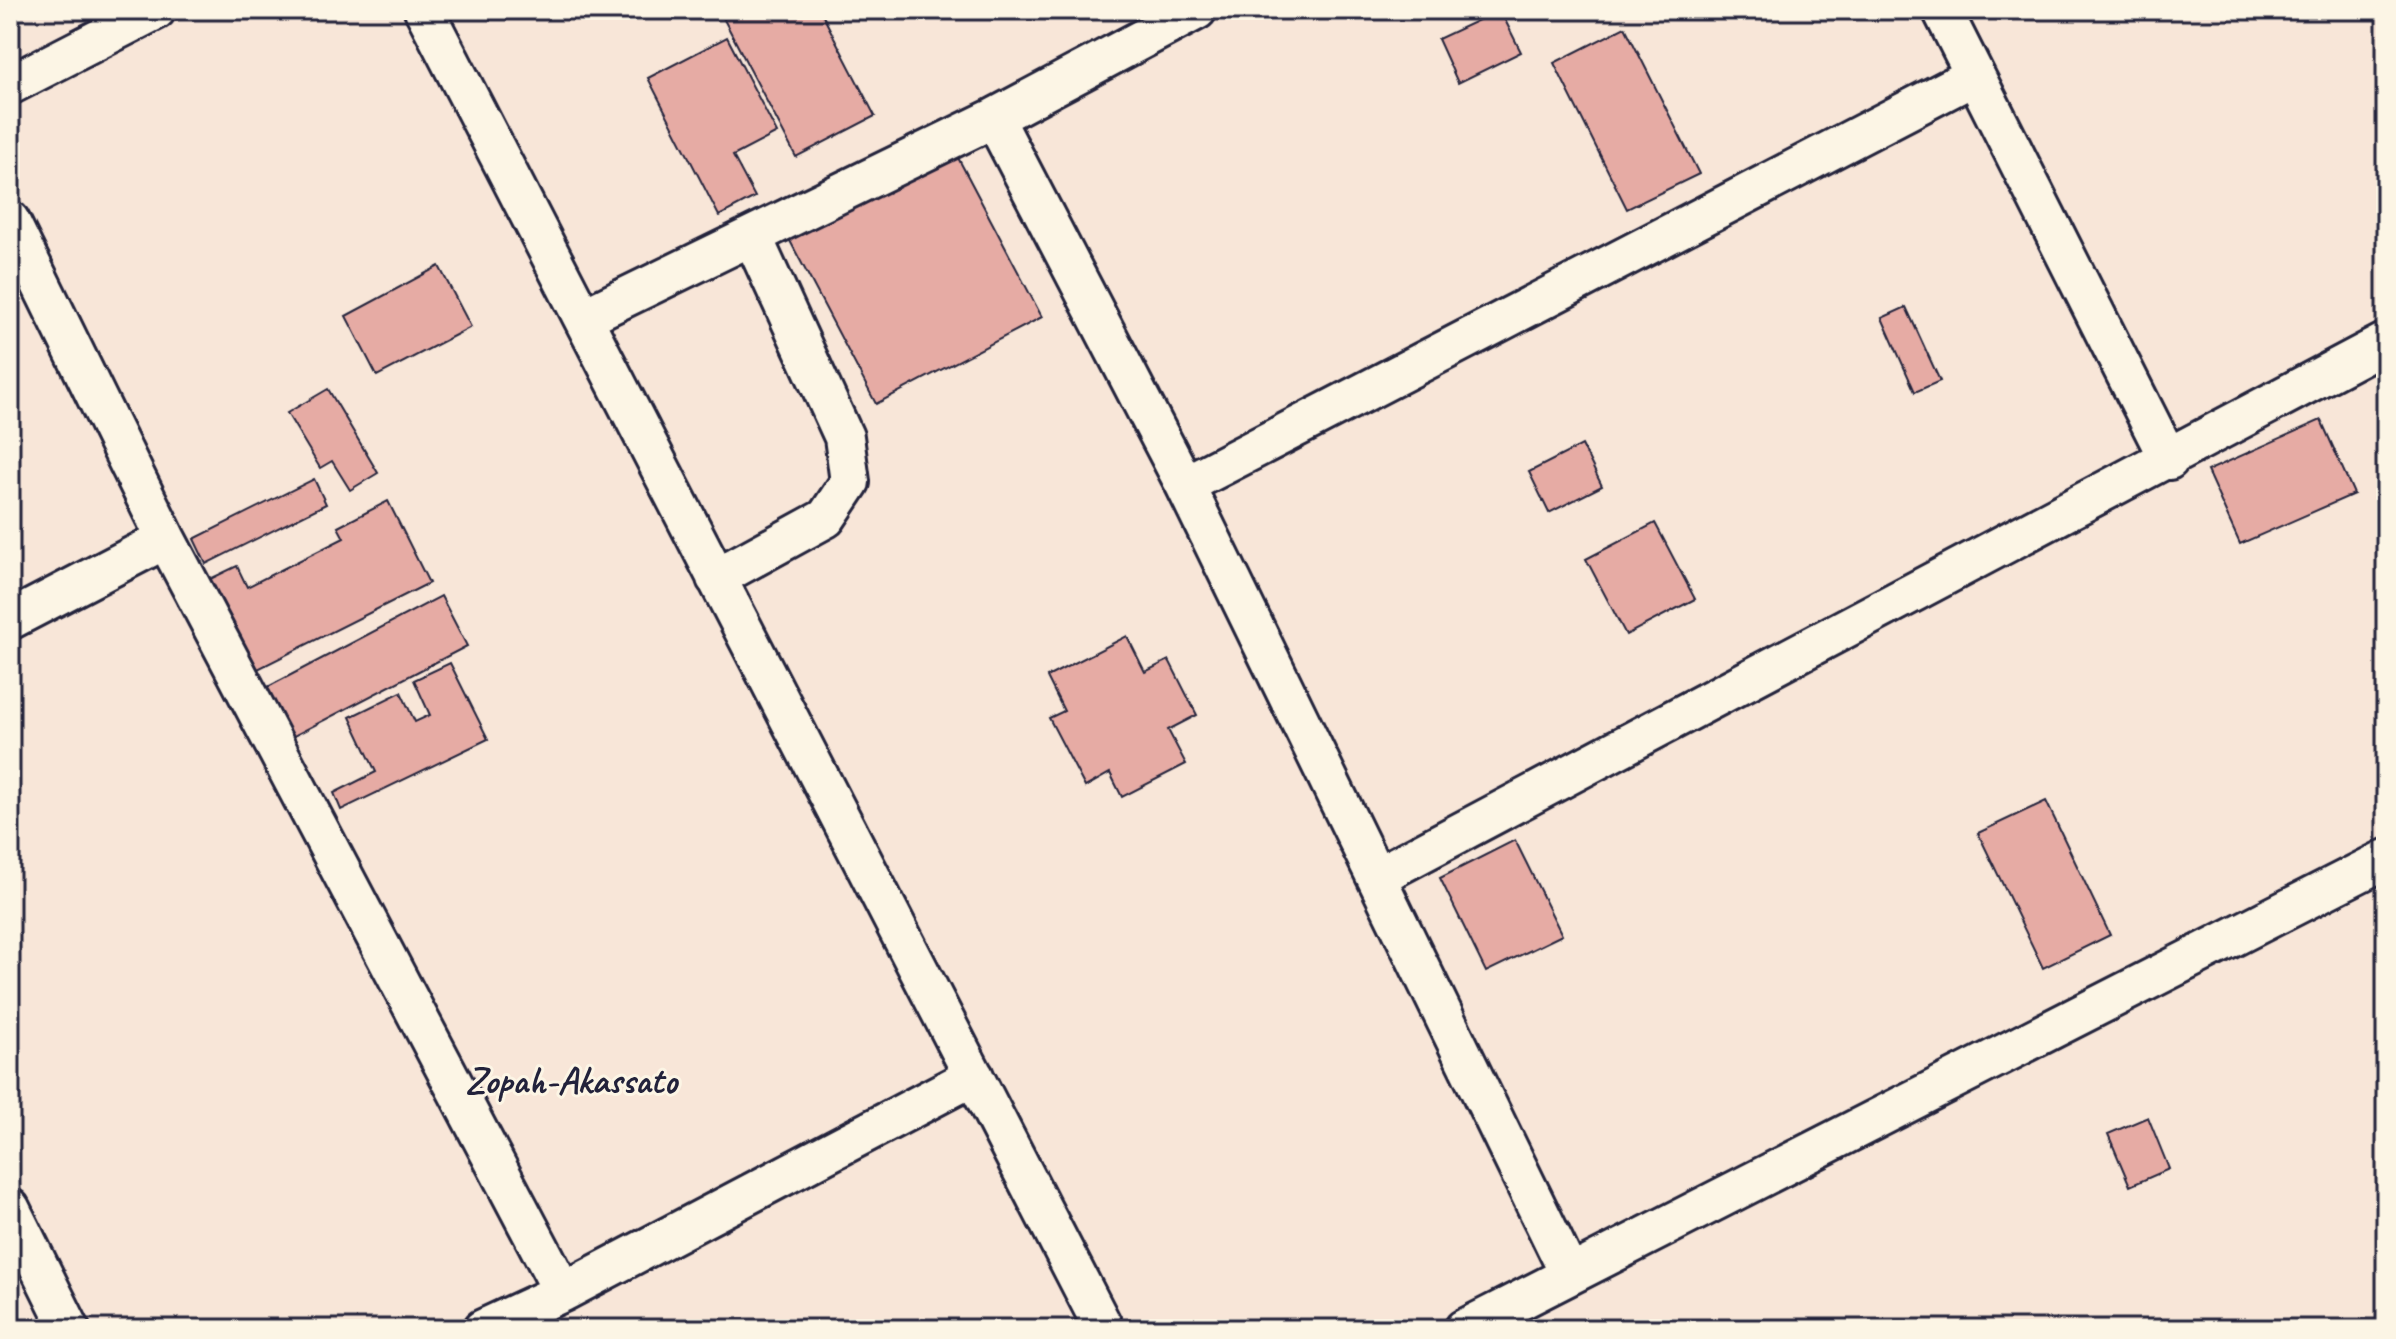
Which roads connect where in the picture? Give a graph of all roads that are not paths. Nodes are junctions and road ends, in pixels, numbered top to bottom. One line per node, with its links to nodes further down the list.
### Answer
1 (156, 10): 6 (street)
2 (424, 10): 10 (street)
3 (1197, 10): 7 (street)
4 (1942, 10): 5 (street)
5 (1974, 76): 12 (street); 13 (street)
6 (10, 85)
7 (994, 118): 9 (street); 13 (street)
8 (10, 221): 14 (street)
9 (752, 236): 10 (street); 15 (street)
10 (583, 318): 15 (street)
11 (2386, 342): 12 (street)
12 (2169, 460): 18 (street)
13 (1185, 485): 18 (street)
14 (166, 539): 16 (street); 22 (street)
15 (716, 578): 19 (street)
16 (10, 620)
17 (2386, 860): 21 (street)
18 (1378, 876): 21 (street)
19 (974, 1076): 22 (street); 25 (street)
20 (10, 1208): 23 (street)
21 (1570, 1275): 26 (street)
22 (563, 1292): 24 (street)
23 (70, 1329)
24 (483, 1329)
25 (1104, 1329)
26 (1464, 1329)

